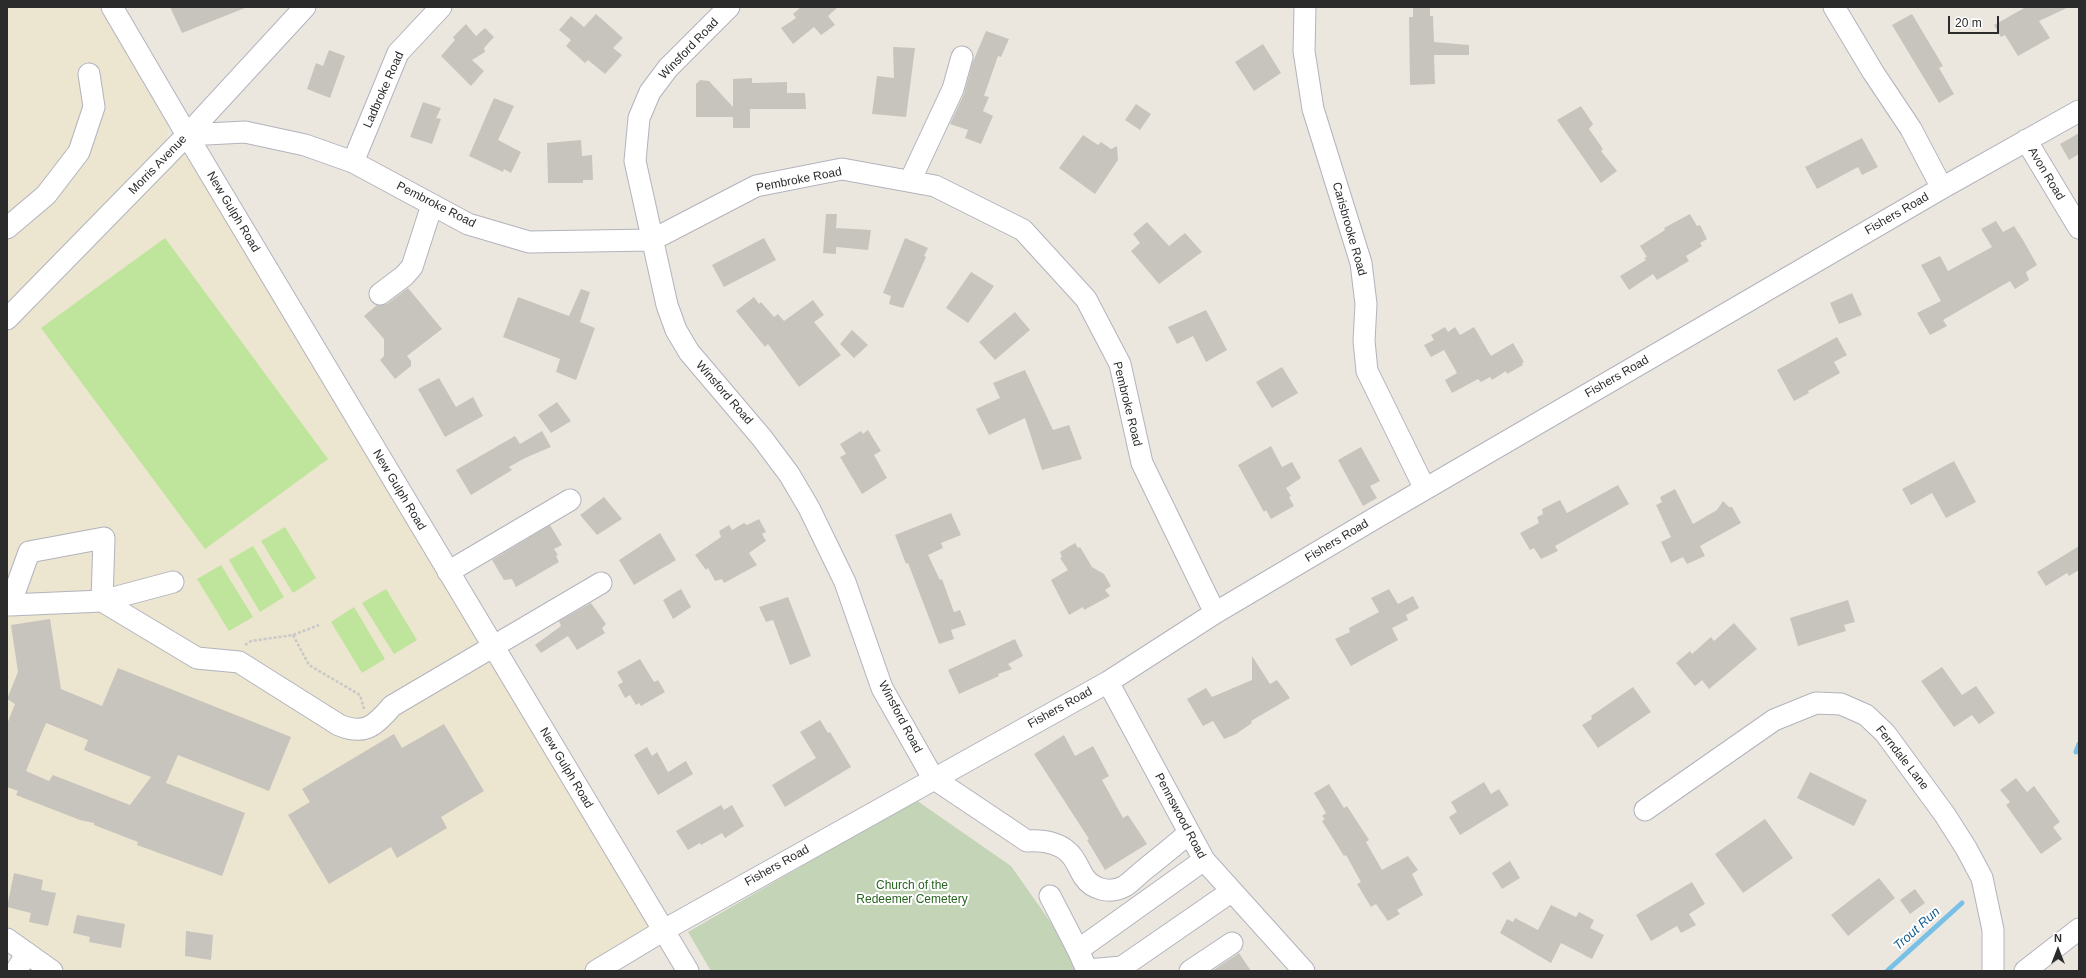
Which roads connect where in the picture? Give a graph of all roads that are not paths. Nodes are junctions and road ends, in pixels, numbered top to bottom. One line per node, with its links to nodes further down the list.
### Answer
1 (112, 7): 10 (street, New Gulph Road)
2 (304, 7): 10 (street, Morris Avenue)
3 (441, 7): 12 (street, Ladbroke Road)
4 (729, 7): 18 (street, Winsford Road)
5 (1304, 7): 21 (street, Carisbrooke Road)
6 (1834, 7): 14 (street)
7 (962, 57): 13 (street)
8 (89, 74): 16 (street)
9 (2079, 111): 11 (street, Fishers Road)
10 (187, 135): 12 (street, Pembroke Road); 20 (street, Morris Avenue); 23 (street, New Gulph Road)
11 (2026, 140): 14 (street, Fishers Road); 17 (street, Avon Road)
12 (353, 162): 15 (street, Pembroke Road)
13 (910, 182): 18 (street, Pembroke Road); 28 (street, Pembroke Road)
14 (1942, 188): 21 (street, Fishers Road)
15 (432, 205): 18 (street, Pembroke Road); 19 (street)
16 (7, 228)
17 (2079, 228)
18 (652, 240): 31 (street, Winsford Road)
19 (380, 294)
20 (7, 319)
21 (1425, 489): 28 (street, Fishers Road)
22 (570, 500): 23 (street)
23 (448, 572): 29 (street, New Gulph Road)
24 (173, 582): 26 (street)
25 (601, 584): 29 (street)
26 (102, 601): 27 (street); 27 (street); 29 (street)
27 (9, 605)
28 (1215, 613): 30 (street, Fishers Road)
29 (492, 646): 38 (street, New Gulph Road)
30 (1108, 682): 31 (street, Fishers Road); 33 (street, Pennswood Road)
31 (933, 778): 33 (street); 38 (street, Fishers Road)
32 (1645, 810): 51 (street, Ferndale Lane)
33 (1190, 834): 34 (street, Pennswood Road)
34 (1204, 860): 35 (street, Pennswood Road); 41 (street)
35 (1232, 891): 43 (street); 50 (street, Pennswood Road)
36 (1050, 896): 41 (street)
37 (2079, 929): 52 (street)
38 (664, 930): 46 (street, Fishers Road); 47 (street, New Gulph Road)
39 (7, 939): 42 (street)
40 (1232, 943): 49 (street)
41 (1078, 950): 48 (street)
42 (27, 953): 44 (street); 45 (street)
43 (1123, 969): 48 (street)
44 (16, 971)
45 (52, 971)
46 (596, 971)
47 (688, 971)
48 (1087, 971)
49 (1190, 971)
50 (1304, 971)
51 (1994, 971)
52 (2025, 971)

